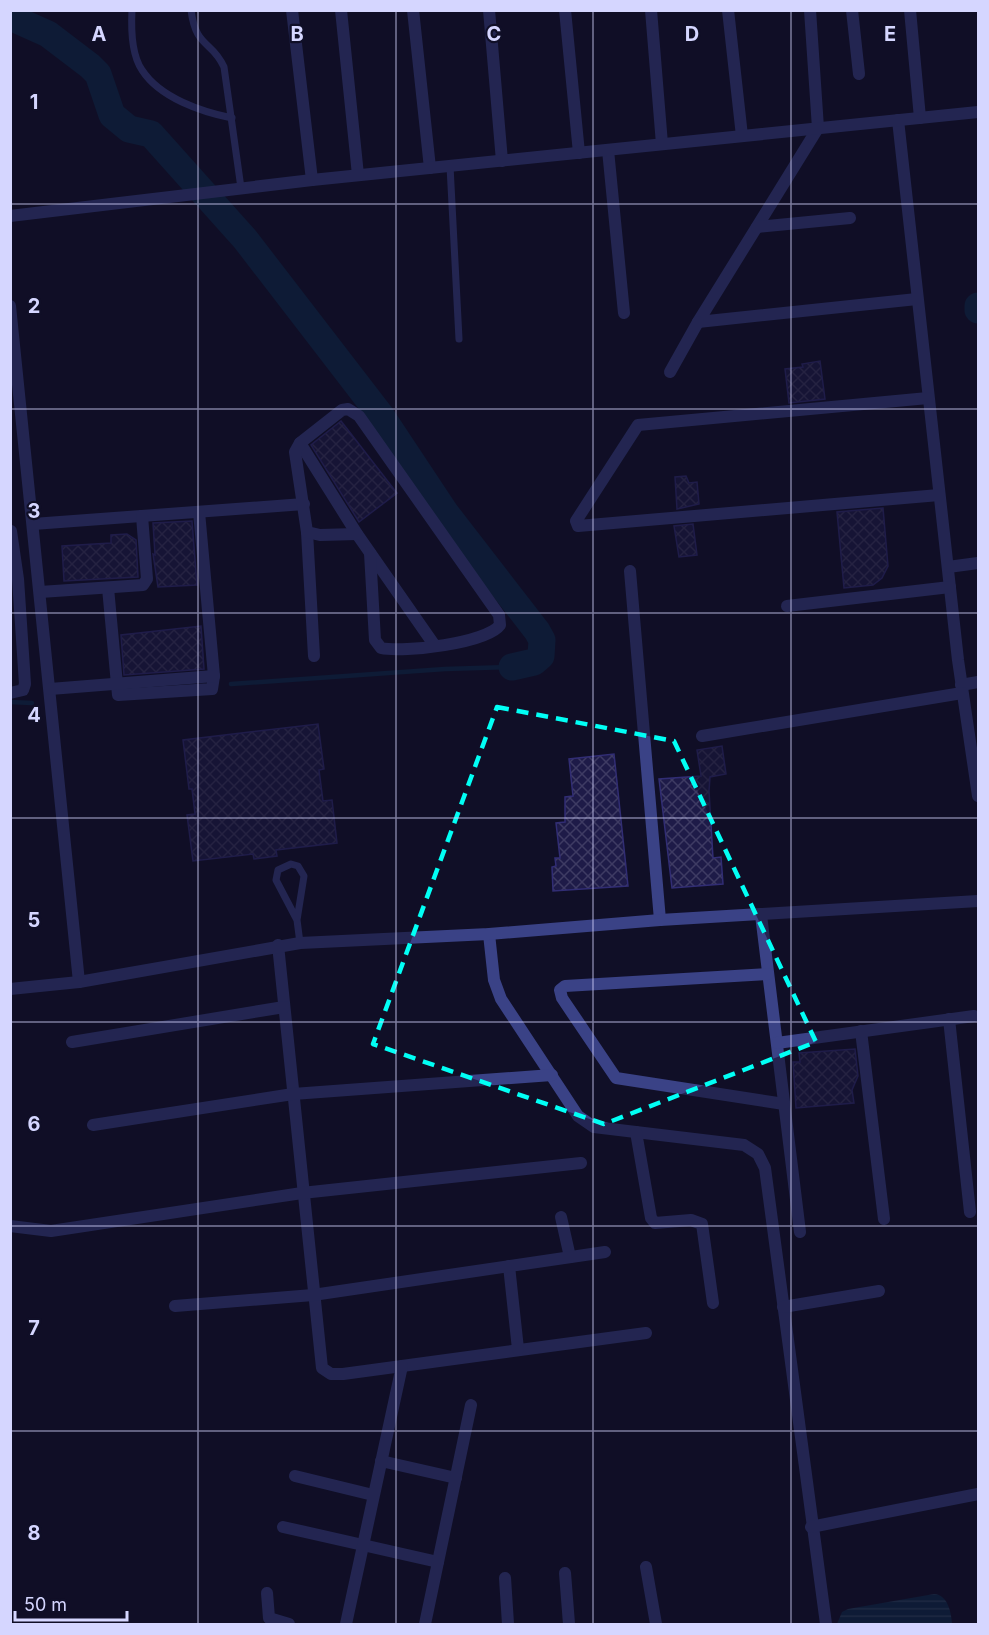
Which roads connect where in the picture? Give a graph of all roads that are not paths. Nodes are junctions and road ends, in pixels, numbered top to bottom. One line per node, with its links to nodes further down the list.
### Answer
1 (132, 10): 15 (lane)
2 (190, 10): 15 (lane)
3 (292, 10): 27 (street)
4 (341, 10): 26 (street)
5 (413, 10): 25 (street)
6 (489, 10): 23 (street)
7 (565, 10): 22 (street)
8 (651, 10): 20 (street)
9 (728, 10): 19 (street)
10 (810, 10): 18 (street)
11 (852, 10): 13 (street)
12 (910, 10): 16 (street)
13 (859, 74)
14 (978, 112): 16 (street)
15 (232, 118): 28 (lane)
16 (920, 118): 17 (street)
17 (898, 120): 18 (street); 32 (street)
18 (818, 128): 19 (street); 31 (street)
19 (742, 136): 20 (street)
20 (662, 144): 21 (street)
21 (608, 150): 22 (street); 34 (street)
22 (579, 153): 23 (street)
23 (502, 160): 24 (street)
24 (450, 166): 25 (street); 36 (lane)
25 (430, 168): 26 (street)
26 (358, 175): 27 (street)
27 (312, 180): 28 (street)
28 (241, 188): 29 (street)
29 (10, 216)
30 (850, 218): 31 (street)
31 (757, 227): 35 (street)
32 (917, 299): 35 (street); 38 (street)
33 (10, 306): 44 (street)
34 (624, 313)
35 (698, 322): 37 (street)
36 (459, 339)
37 (670, 372)
38 (928, 398): 40 (street); 40 (street)
39 (300, 443): 41 (street); 47 (street); 59 (street)
40 (939, 495): 50 (street)
41 (304, 504): 42 (street); 46 (street)
42 (199, 512): 43 (street); 62 (street)
43 (142, 516): 44 (street); 54 (street)
44 (33, 524): 55 (street)
45 (11, 531): 52 (street)
46 (307, 532): 47 (street); 60 (street)
47 (357, 534): 48 (street)
48 (370, 553): 59 (street); 59 (street)
49 (978, 563): 50 (street)
50 (948, 567): 53 (street)
51 (630, 572): 71 (street)
52 (14, 580): 58 (street)
53 (950, 587): 56 (street); 64 (street)
54 (108, 588): 55 (street); 62 (street)
55 (40, 592): 57 (street)
56 (787, 606)
57 (42, 609): 58 (street); 63 (street)
58 (19, 611): 65 (street)
59 (435, 646)
60 (314, 656)
61 (978, 682): 64 (street)
62 (116, 683): 63 (street)
63 (50, 689): 76 (street)
64 (962, 689): 66 (street); 67 (street)
65 (10, 693)
66 (702, 736)
67 (978, 796)
68 (978, 901): 69 (street)
69 (761, 915): 71 (street); 75 (street)
70 (297, 920): 70 (lane); 73 (lane)
71 (660, 920): 72 (street)
72 (489, 934): 73 (street); 84 (street)
73 (300, 943): 74 (street)
74 (278, 945): 76 (street); 78 (street)
75 (768, 974): 83 (street); 86 (street)
76 (79, 982): 77 (street)
77 (10, 989)
78 (284, 1007): 82 (street); 85 (street)
79 (974, 1016): 80 (street)
80 (949, 1019): 81 (street); 91 (street)
81 (861, 1031): 83 (street); 93 (street)
82 (72, 1042)
83 (777, 1043): 86 (street)
84 (552, 1074): 85 (street); 88 (street)
85 (293, 1094): 87 (street); 90 (street)
86 (784, 1104): 95 (street)
87 (93, 1125)
88 (636, 1132): 101 (street); 103 (street)
89 (580, 1163): 90 (street)
90 (303, 1193): 94 (street); 100 (street)
91 (970, 1212)
92 (561, 1217): 97 (street)
93 (884, 1220)
94 (10, 1226)
95 (800, 1232)
96 (605, 1252): 97 (street)
97 (570, 1257): 98 (street)
98 (509, 1266): 100 (street); 105 (street)
99 (879, 1291): 103 (street)
100 (313, 1295): 102 (street); 106 (street)
101 (712, 1303)
102 (174, 1306)
103 (783, 1307): 114 (street)
104 (646, 1333): 105 (street)
105 (518, 1349): 106 (street)
106 (402, 1366): 108 (street)
107 (471, 1405): 110 (street)
108 (381, 1461): 110 (street); 112 (street)
109 (296, 1476): 112 (street)
110 (456, 1478): 116 (street)
111 (978, 1494): 114 (street)
112 (373, 1495): 115 (street)
113 (283, 1527): 115 (street)
114 (811, 1527): 127 (street)
115 (362, 1546): 116 (street); 122 (street)
116 (438, 1562): 123 (street)
117 (646, 1567): 126 (street)
118 (566, 1573): 125 (street)
119 (505, 1578): 124 (street)
120 (267, 1593): 121 (street)
121 (289, 1624)
122 (346, 1624)
123 (425, 1624)
124 (508, 1624)
125 (569, 1624)
126 (656, 1624)
127 (826, 1624)

